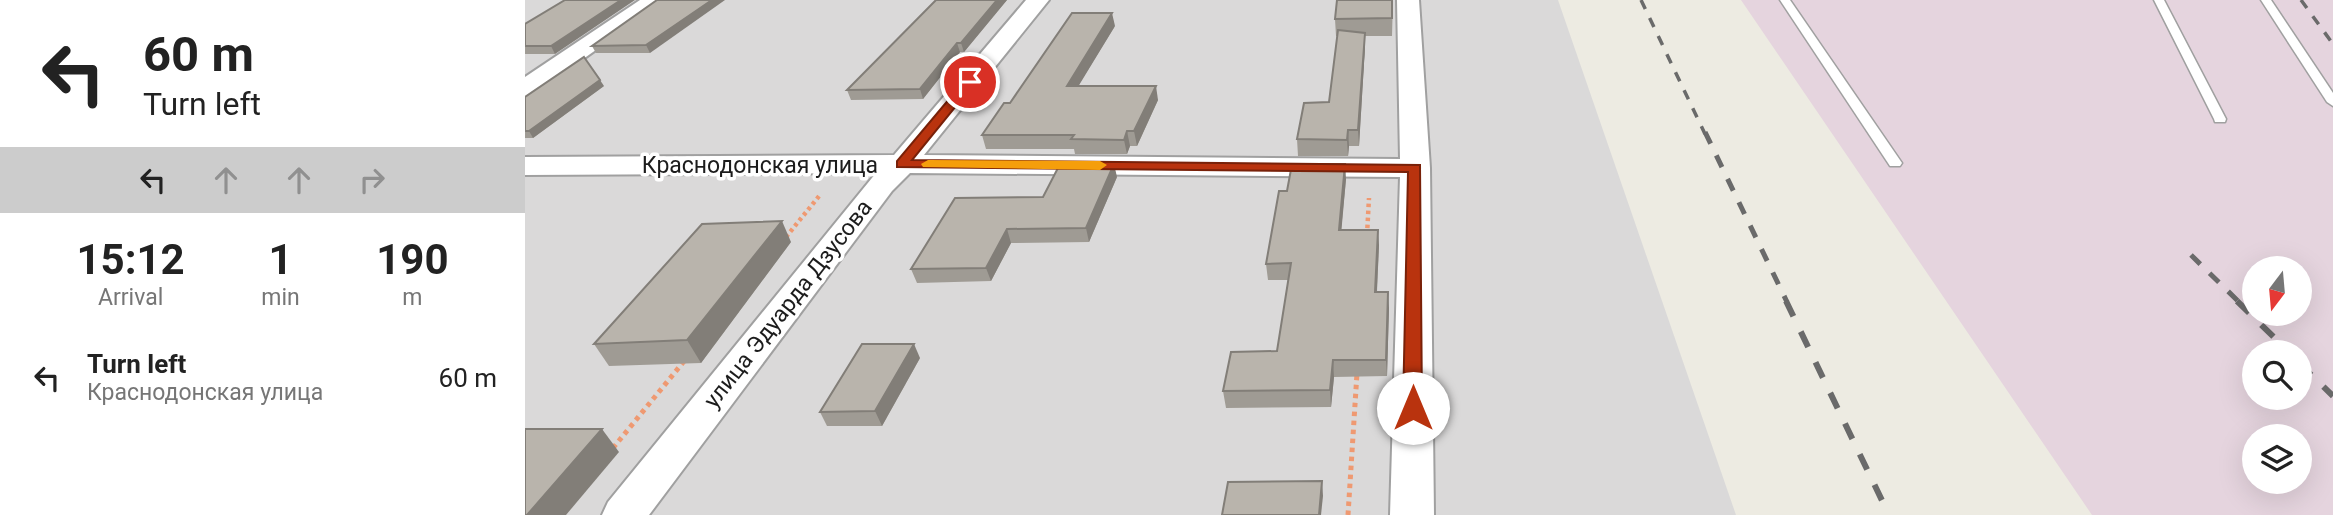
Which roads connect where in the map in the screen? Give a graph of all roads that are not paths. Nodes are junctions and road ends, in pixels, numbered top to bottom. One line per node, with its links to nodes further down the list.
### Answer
1 (655, 0): 7 (street)
2 (1038, 0): 11 (street, улица Эдуарда Дзусова)
3 (1408, 0): 13 (street)
4 (1785, 0): 10 (lane)
5 (2159, 0): 9 (lane)
6 (2266, 0): 8 (lane)
7 (525, 89)
8 (2333, 102)
9 (2220, 119)
10 (1895, 163)
11 (902, 164): 12 (street, Краснодонская улица); 13 (street, Краснодонская улица); 14 (street, улица Эдуарда Дзусова)
12 (525, 166)
13 (1415, 168): 15 (street)
14 (624, 515)
15 (1412, 515)

